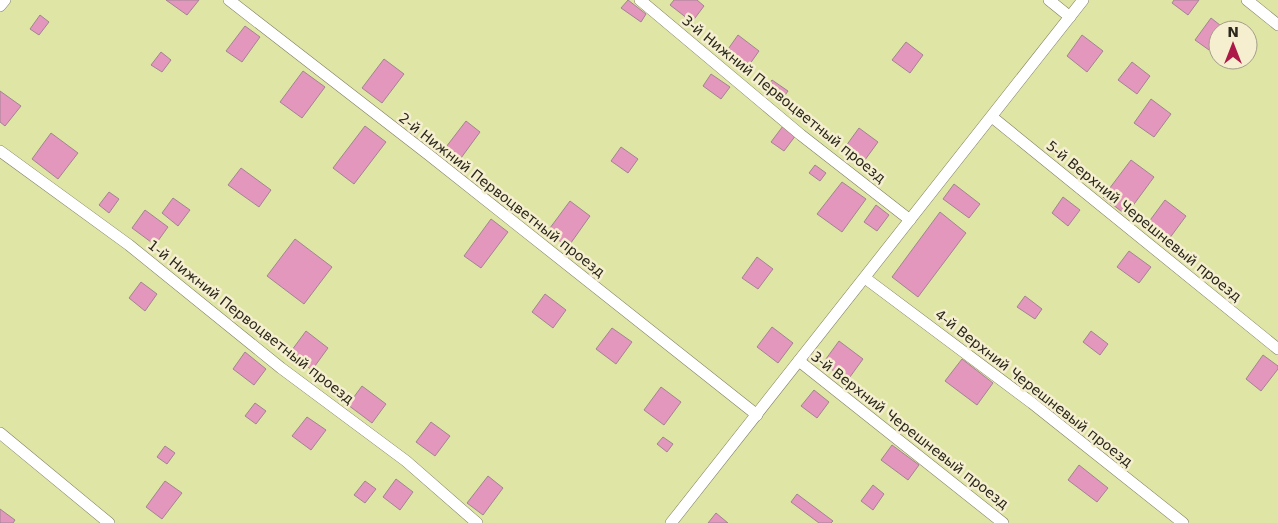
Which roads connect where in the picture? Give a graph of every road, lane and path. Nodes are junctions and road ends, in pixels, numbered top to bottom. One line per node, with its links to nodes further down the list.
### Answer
1 (5, 0): 7 (lane)
2 (229, 0): 16 (lane, 2-й Нижний Первоцветный проезд)
3 (640, 0): 12 (lane, 3-й Нижний Первоцветный проезд)
4 (1049, 0): 8 (lane)
5 (1084, 0): 8 (lane)
6 (1247, 0): 9 (lane)
7 (0, 6)
8 (1070, 17): 10 (lane)
9 (1278, 25)
10 (992, 116): 12 (lane); 14 (lane, 5-й Верхний Черешневый проезд)
11 (0, 151): 19 (lane, 1-й Нижний Первоцветный проезд)
12 (910, 220): 13 (lane)
13 (865, 278): 15 (lane); 22 (lane, 4-й Верхний Черешневый проезд)
14 (1278, 349)
15 (799, 361): 16 (lane); 21 (lane, 3-й Верхний Черешневый проезд)
16 (756, 415): 20 (lane)
17 (0, 433): 18 (lane)
18 (109, 523)
19 (477, 523)
20 (671, 523)
21 (1003, 523)
22 (1183, 523)

